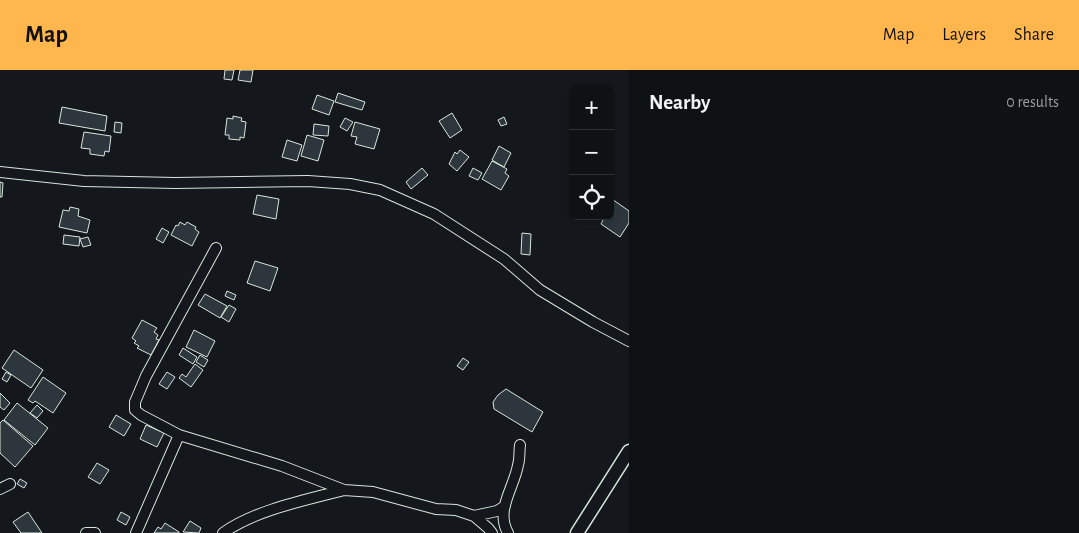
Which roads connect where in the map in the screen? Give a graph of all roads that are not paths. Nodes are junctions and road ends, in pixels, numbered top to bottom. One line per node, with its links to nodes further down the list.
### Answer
1 (0, 169): 3 (street)
2 (216, 248): 4 (street)
3 (629, 341)
4 (179, 435): 7 (street); 12 (street)
5 (520, 445): 8 (street)
6 (629, 452): 16 (street)
7 (344, 490): 9 (street); 13 (street)
8 (505, 506): 9 (street); 15 (street)
9 (474, 516): 14 (street)
10 (86, 533): 11 (street)
11 (95, 533)
12 (136, 533)
13 (223, 533)
14 (492, 533)
15 (508, 533)
16 (577, 533)

